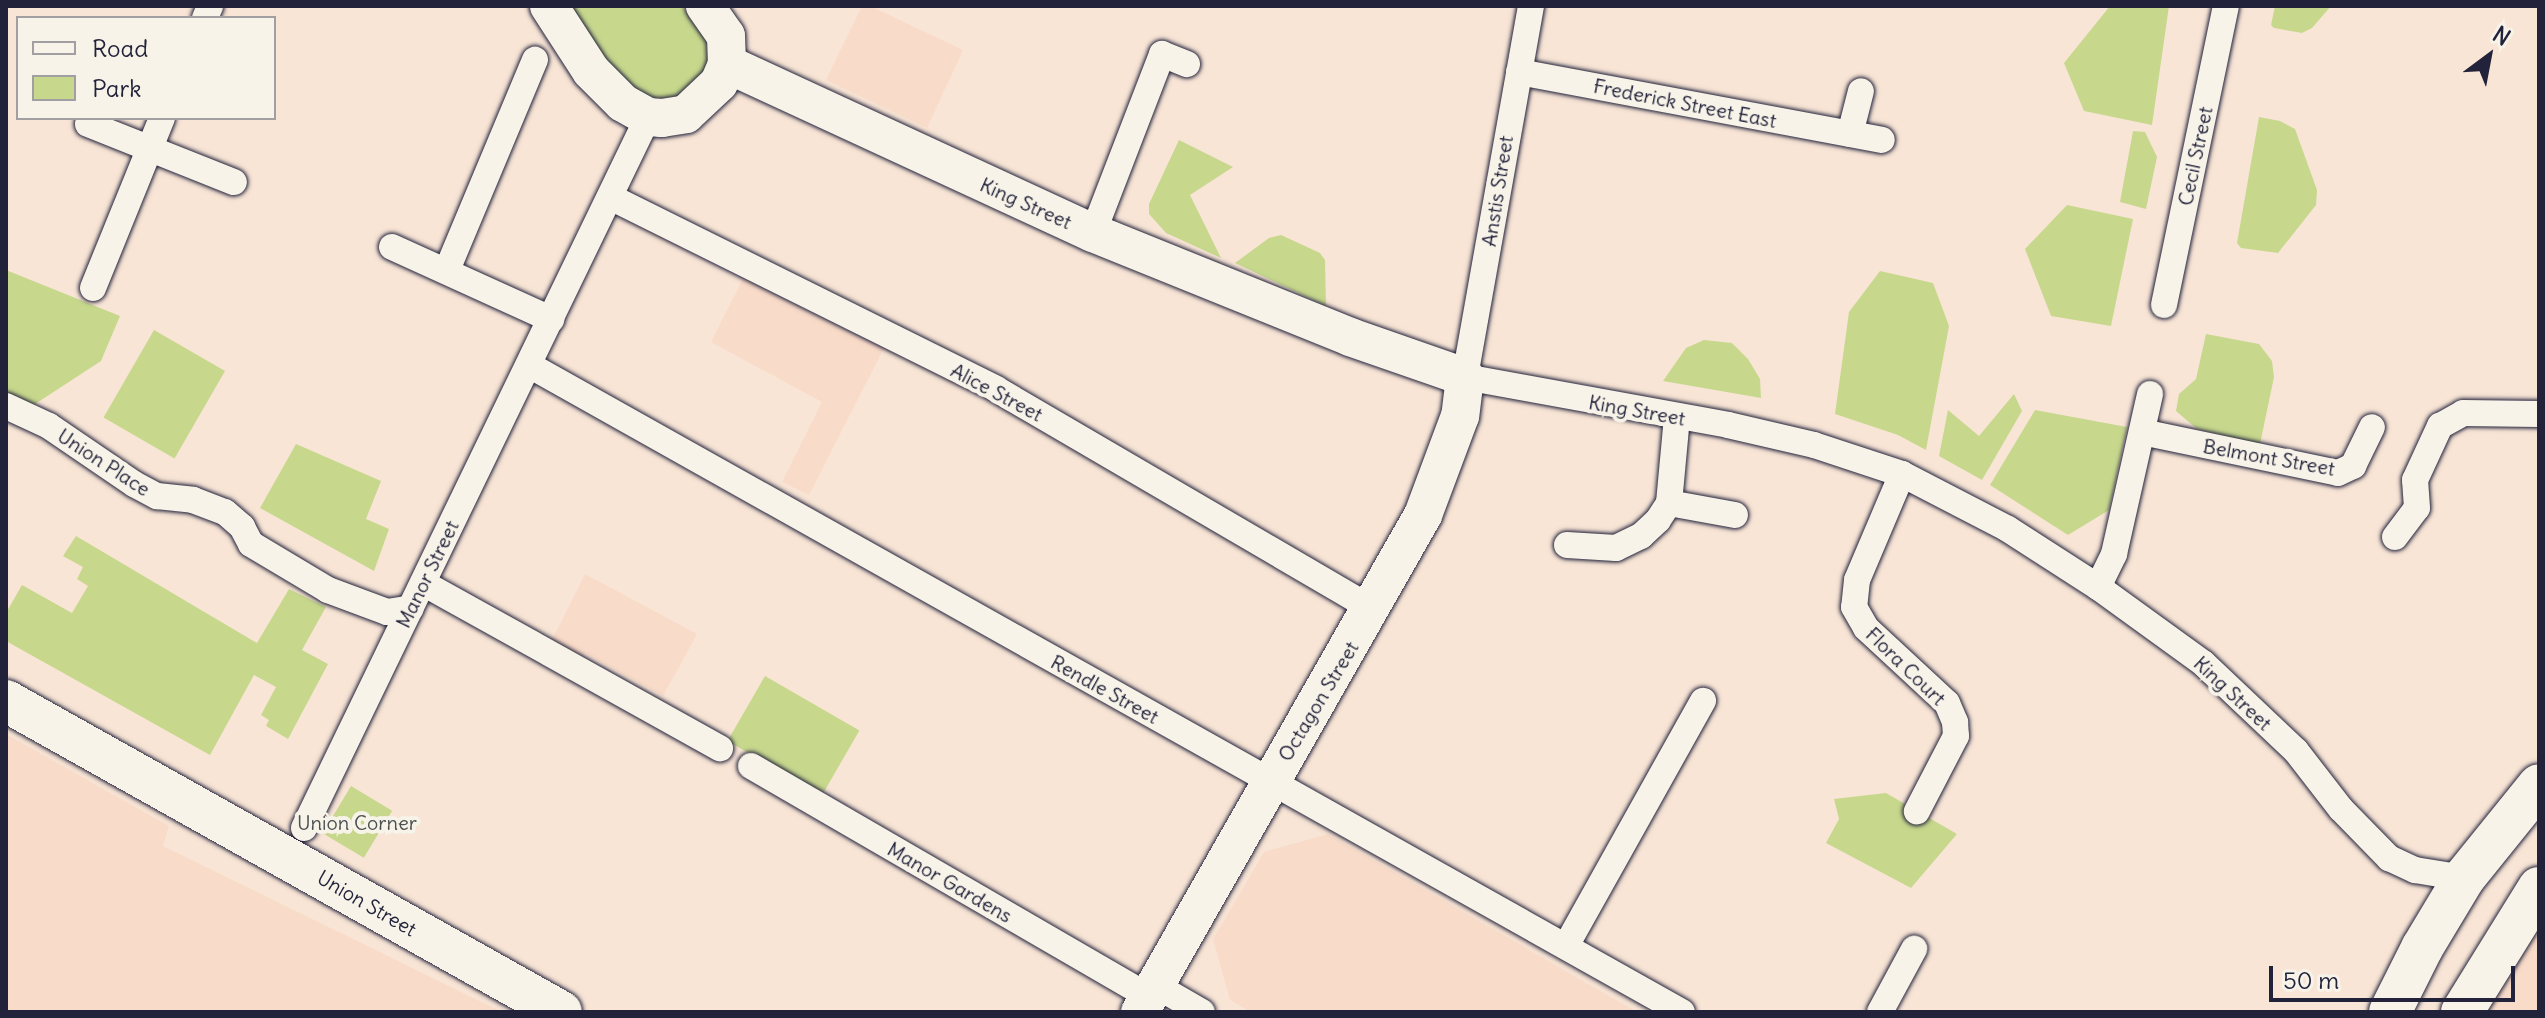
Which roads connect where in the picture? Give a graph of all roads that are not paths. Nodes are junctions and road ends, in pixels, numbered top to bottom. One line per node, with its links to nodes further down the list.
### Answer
1 (549, 6): 10 (street)
2 (705, 6): 6 (street)
3 (1531, 6): 8 (street, Anstis Street)
4 (2226, 6): 22 (street, Cecil Street)
5 (535, 60): 20 (street)
6 (727, 64): 10 (street); 18 (street, King Street)
7 (1187, 64): 18 (street)
8 (1519, 72): 13 (street, Frederick Street East); 25 (street, Anstis Street)
9 (1861, 91): 13 (street)
10 (648, 117): 17 (street, Manor Street)
11 (161, 120): 15 (street)
12 (88, 124): 15 (street)
13 (1850, 134): 14 (street, Frederick Street East)
14 (1882, 140)
15 (149, 148): 16 (street); 21 (street)
16 (234, 182)
17 (610, 197): 23 (street, Manor Street); 40 (street, Alice Street)
18 (1093, 233): 25 (street, King Street)
19 (392, 247): 20 (street)
20 (447, 270): 23 (street)
21 (93, 288)
22 (2164, 305)
23 (551, 319): 24 (street, Manor Street)
24 (529, 365): 37 (street, Manor Street); 45 (street, Rendle Street)
25 (1465, 377): 29 (street, King Street); 40 (street, Octagon Street)
26 (2150, 394): 31 (street)
27 (6, 406): 39 (street, Union Place)
28 (2539, 414): 35 (street)
29 (1677, 416): 32 (street, King Street); 33 (street)
30 (2372, 427): 31 (street, Belmont Street)
31 (2142, 432): 38 (street)
32 (1902, 474): 38 (street, King Street); 47 (street, Flora Court)
33 (1669, 503): 34 (street); 36 (street)
34 (1735, 515)
35 (2395, 537)
36 (1567, 545)
37 (423, 583): 39 (street, Manor Street); 43 (street)
38 (2098, 587): 49 (street, King Street)
39 (411, 608): 48 (street, Manor Street)
40 (1372, 609): 45 (street, Octagon Street)
41 (6, 701): 54 (main road, Union Street)
42 (1703, 701): 51 (street)
43 (720, 748)
44 (751, 766): 53 (street, Manor Gardens)
45 (1270, 782): 51 (street, Rendle Street); 53 (street, Octagon Street)
46 (2539, 785): 49 (main road)
47 (1917, 811)
48 (304, 828)
49 (2464, 878): 58 (main road)
50 (2539, 888): 59 (main road)
51 (1566, 946): 56 (street, Rendle Street)
52 (1914, 949): 57 (street)
53 (1148, 998): 55 (street, Manor Gardens)
54 (561, 1012)
55 (1202, 1012)
56 (1682, 1012)
57 (1880, 1012)
58 (2390, 1012)
59 (2462, 1012)

